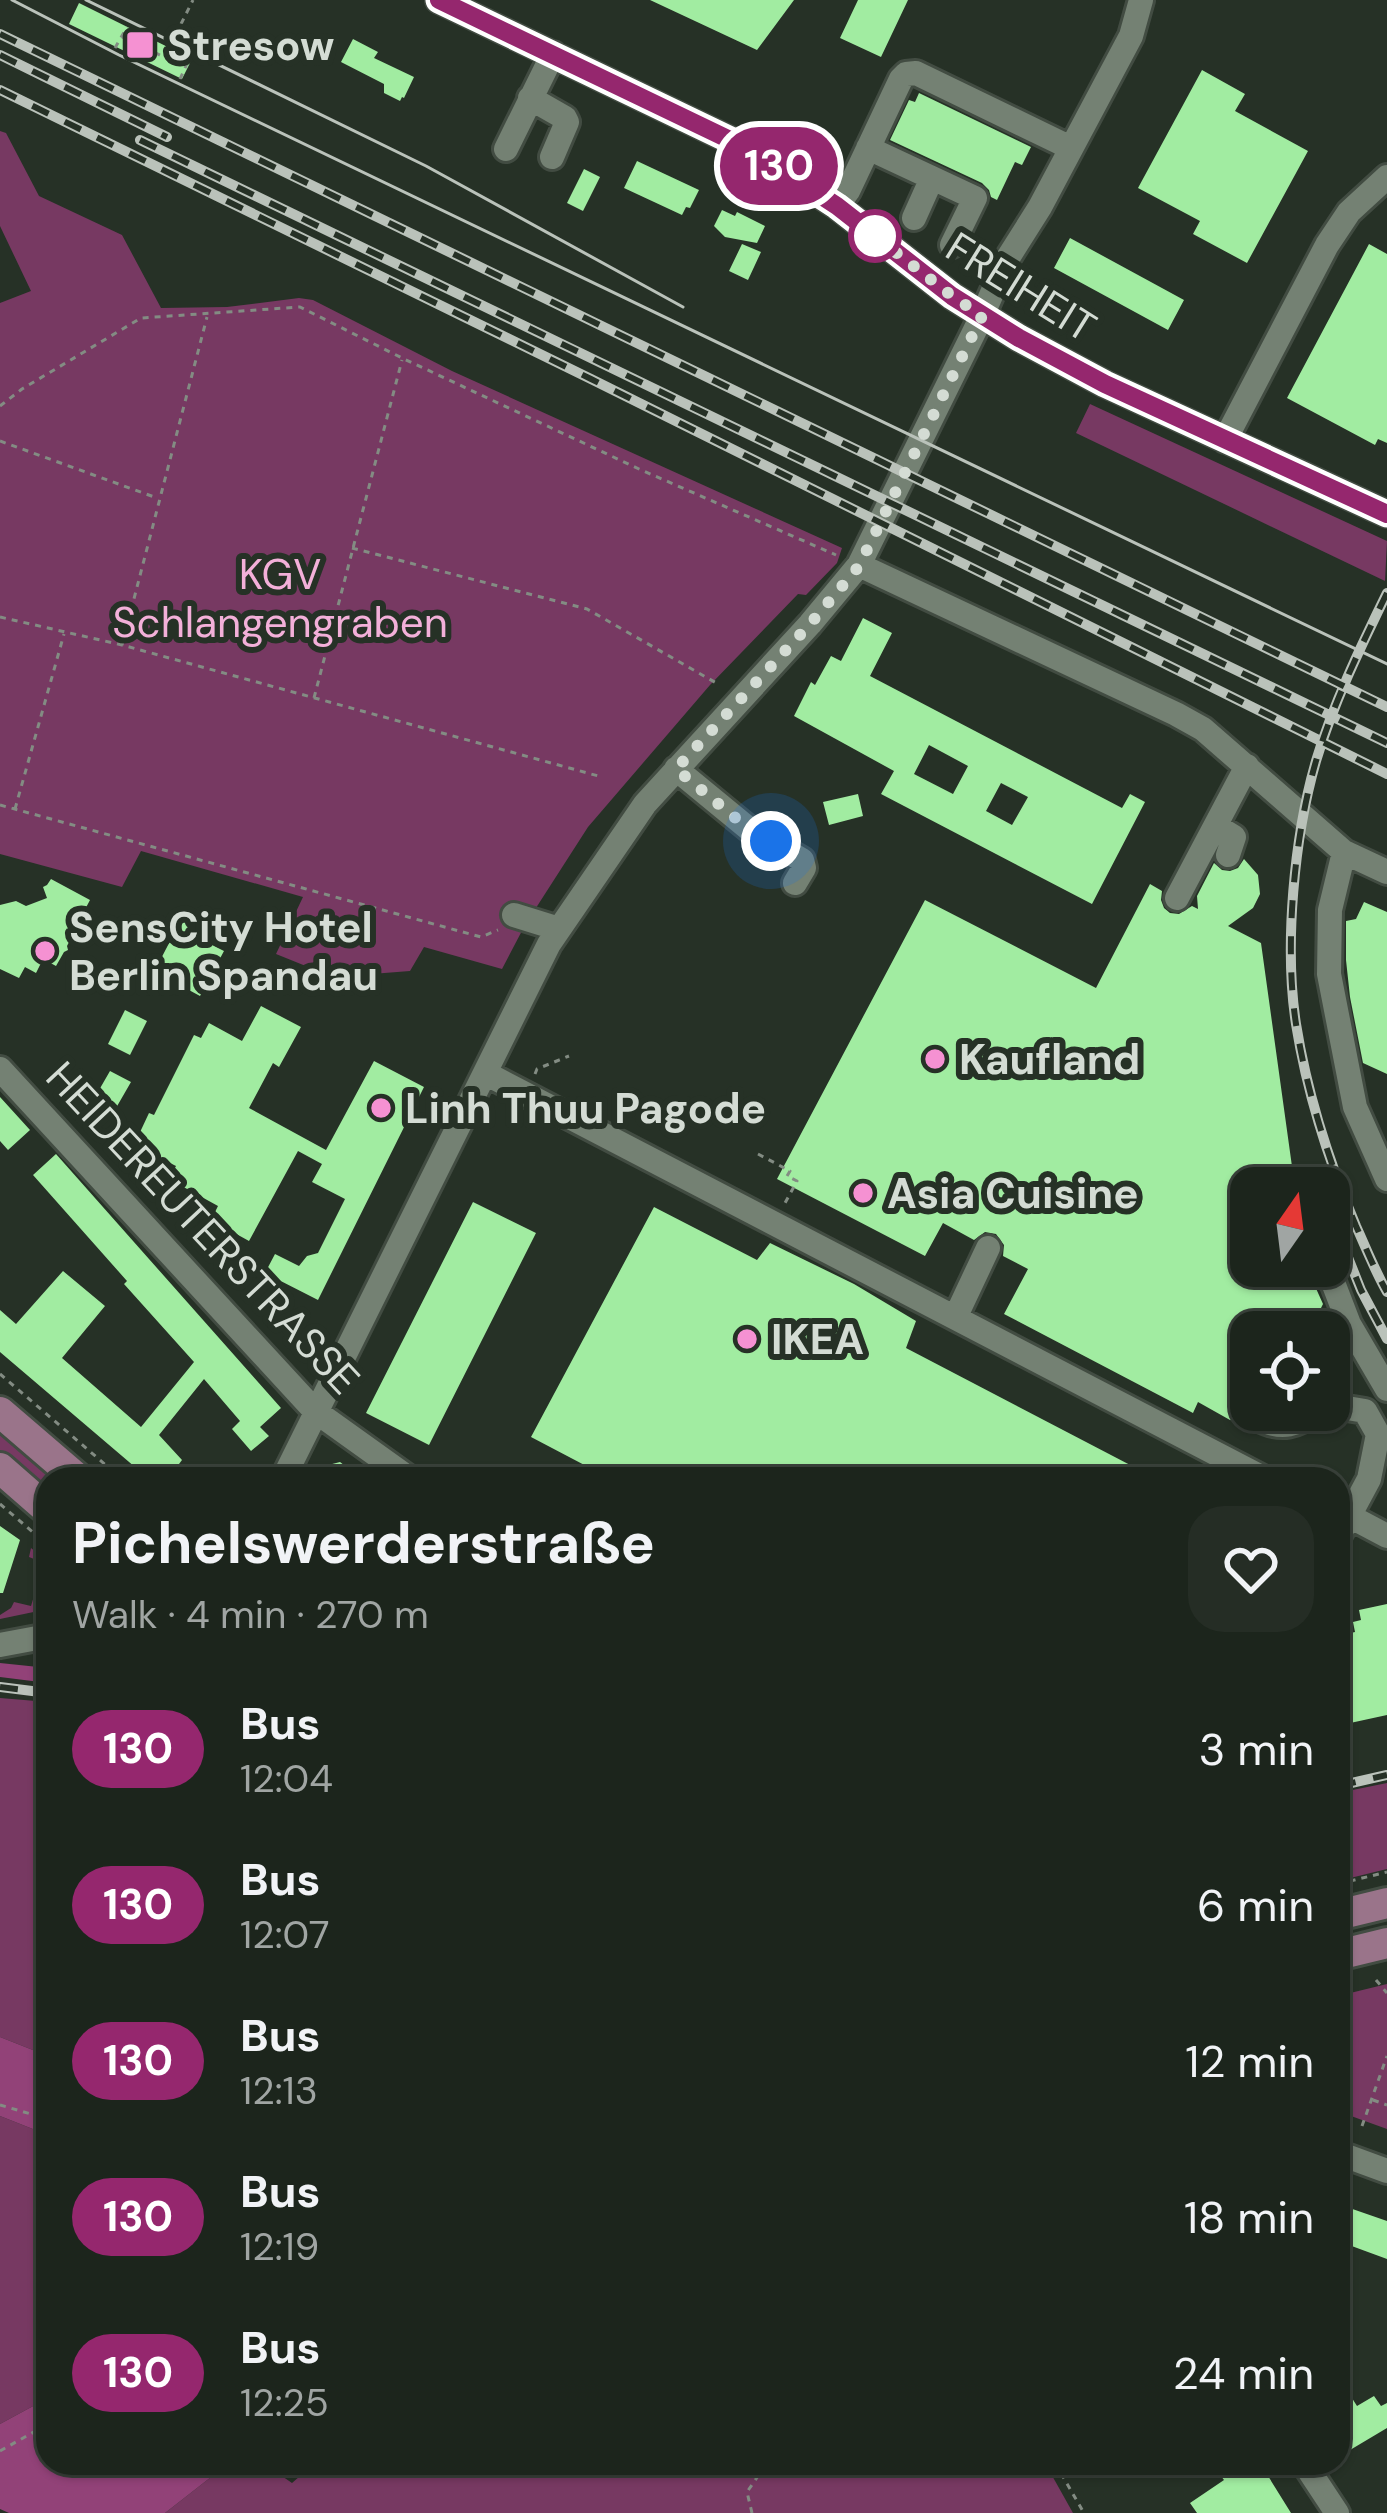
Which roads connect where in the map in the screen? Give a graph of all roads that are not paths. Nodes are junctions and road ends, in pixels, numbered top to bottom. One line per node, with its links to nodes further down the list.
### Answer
1 (439, 0): 3 (street, FREIHEIT)
2 (1141, 0): 6 (street)
3 (553, 54): 4 (street); 11 (street, FREIHEIT)
4 (530, 98): 7 (street); 8 (street)
5 (868, 148): 6 (street); 10 (street); 11 (street)
6 (1071, 148): 14 (street)
7 (506, 149)
8 (552, 157)
9 (1387, 177): 15 (street)
10 (932, 178): 12 (street); 13 (street)
11 (837, 206): 14 (street, FREIHEIT)
12 (914, 218)
13 (952, 245)
14 (982, 316): 15 (street, FREIHEIT); 17 (street)
15 (1226, 440): 16 (street, FREIHEIT)
16 (1387, 514)
17 (859, 566): 18 (street); 19 (street)
18 (1247, 766): 20 (street); 21 (street)
19 (676, 769): 24 (street); 27 (street)
20 (1216, 826): 22 (street); 25 (street)
21 (1344, 852): 23 (street); 30 (street)
22 (1228, 855)
23 (1387, 872)
24 (796, 883)
25 (1178, 898)
26 (513, 920): 27 (street)
27 (559, 929): 29 (street)
28 (0, 1069): 38 (street, HEIDEREUTERSTRASSE)
29 (485, 1073): 32 (street); 38 (street)
30 (1387, 1179)
31 (988, 1248): 32 (street)
32 (956, 1316): 42 (street)
33 (1350, 1343): 34 (street)
34 (1383, 1381): 35 (street)
35 (1350, 1398)
36 (1350, 1409): 44 (street)
37 (0, 1412): 39 (main road)
38 (315, 1412): 40 (street); 41 (street, HEIDEREUTERSTRASSE)
39 (64, 1467)
40 (289, 1467)
41 (393, 1467)
42 (1239, 1467)
43 (0, 1468): 45 (main road)
44 (1382, 1472): 46 (street)
45 (36, 1500)
46 (1350, 1511)
47 (1350, 1524): 48 (street)
48 (1387, 1536)
49 (36, 1639): 50 (street)
50 (0, 1648): 51 (street)
51 (36, 1655)
52 (1387, 1903): 53 (main road)
53 (1350, 1912)
54 (1387, 1943): 55 (main road)
55 (1350, 1952)
56 (1350, 2157): 57 (street)
57 (1387, 2171)
58 (1312, 2475): 59 (street)
59 (1337, 2513)

